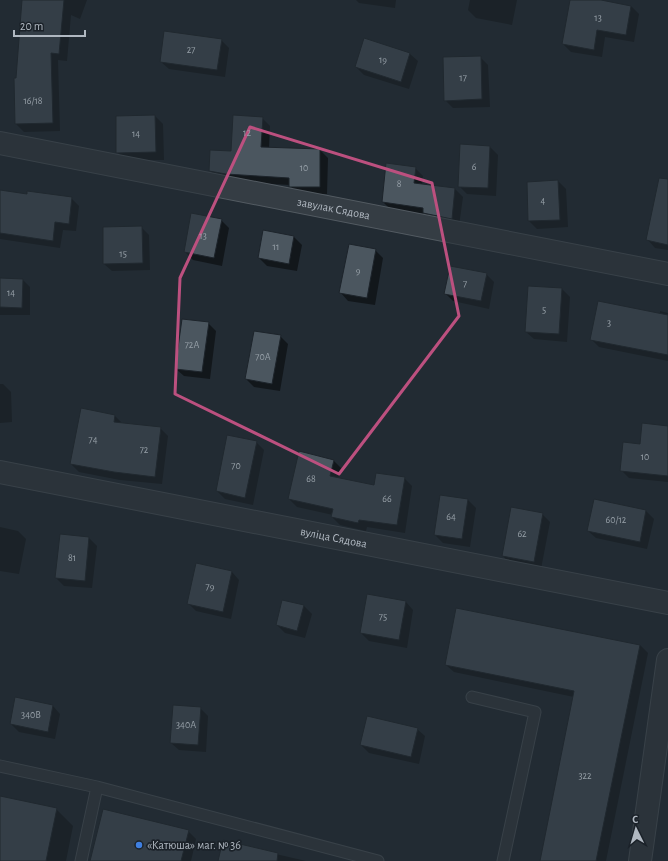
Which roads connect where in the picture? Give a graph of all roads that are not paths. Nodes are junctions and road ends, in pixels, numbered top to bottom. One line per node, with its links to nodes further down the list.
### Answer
1 (0, 143): 2 (street, завулак Сядова)
2 (668, 274)
3 (0, 472): 4 (street, вуліца Сядова)
4 (668, 603)
5 (668, 660): 12 (street)
6 (472, 697): 11 (lane)
7 (0, 766): 8 (lane)
8 (97, 787): 9 (lane); 10 (lane)
9 (82, 861)
10 (378, 861)
11 (503, 861)
12 (640, 861)

